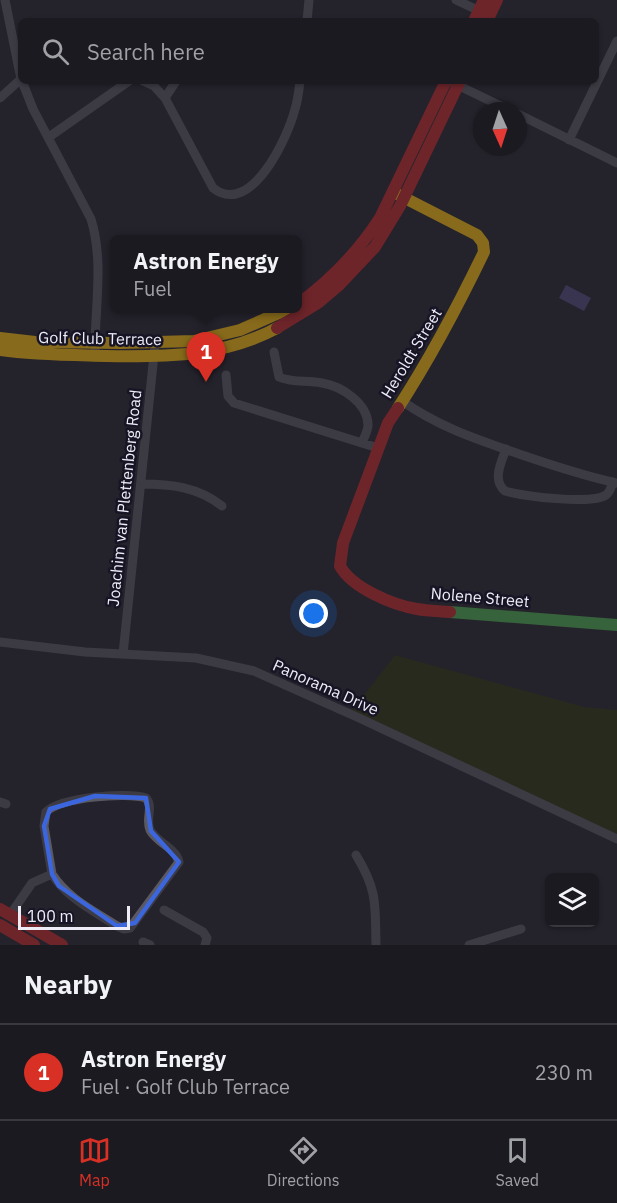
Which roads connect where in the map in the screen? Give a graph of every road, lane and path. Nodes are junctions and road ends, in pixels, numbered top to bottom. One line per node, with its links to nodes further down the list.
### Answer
1 (5, 0): 8 (street)
2 (309, 0): 6 (street)
3 (456, 0): 5 (street)
4 (497, 0): 5 (street)
5 (483, 14)
6 (307, 18)
7 (617, 40): 9 (street)
8 (18, 65)
9 (599, 78)
10 (18, 83): 20 (street)
11 (23, 84): 24 (street)
12 (125, 84): 24 (street)
13 (150, 84): 21 (street)
14 (174, 84): 21 (street)
15 (299, 84): 21 (street)
16 (452, 84): 27 (street)
17 (452, 84): 28 (street, Golf Club Terrace)
18 (457, 84): 22 (street)
19 (596, 84): 25 (street)
20 (0, 98)
21 (165, 98)
22 (493, 102)
23 (527, 119): 25 (street)
24 (49, 137): 32 (street)
25 (569, 140): 26 (street)
26 (617, 163)
27 (393, 192): 28 (street, Heroldt Street); 29 (street)
28 (405, 198): 34 (street, Golf Club Terrace); 38 (street, Heroldt Street)
29 (302, 300)
30 (282, 313): 34 (street, Golf Club Terrace)
31 (0, 338): 32 (street, Golf Club Terrace)
32 (95, 343): 34 (street, Golf Club Terrace); 36 (street)
33 (0, 350): 36 (street, Golf Club Terrace)
34 (154, 351): 36 (street, Golf Club Terrace); 43 (street, Joachim van Plettenberg Road)
35 (274, 352): 39 (street)
36 (95, 356)
37 (225, 375): 39 (street)
38 (402, 401): 40 (street, Heroldt Street); 41 (street)
39 (362, 443): 40 (street)
40 (378, 448): 45 (street, Heroldt Street)
41 (506, 449): 42 (street); 42 (street)
42 (615, 483)
43 (141, 484): 44 (street); 48 (street, Joachim van Plettenberg Road)
44 (222, 506)
45 (348, 578): 46 (street, Nolene Street)
46 (617, 625)
47 (0, 642): 48 (street, Panorama Drive)
48 (123, 654): 49 (street, Panorama Drive)
49 (617, 839)
50 (356, 855): 59 (street)
51 (52, 874): 51 (street); 53 (street)
52 (164, 910): 58 (street)
53 (5, 912): 57 (street)
54 (0, 925): 56 (street)
55 (521, 929): 60 (street)
56 (34, 945)
57 (62, 945)
58 (205, 945)
59 (376, 945)
60 (469, 945)

